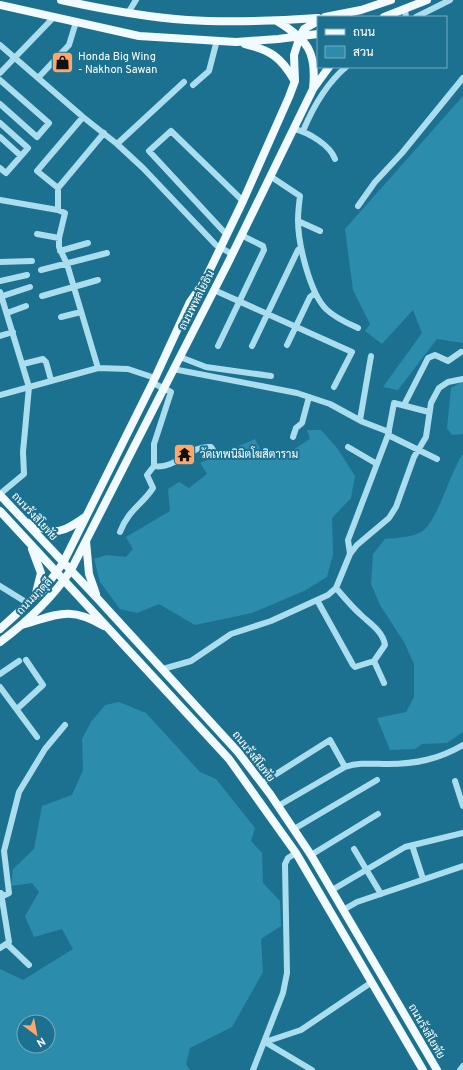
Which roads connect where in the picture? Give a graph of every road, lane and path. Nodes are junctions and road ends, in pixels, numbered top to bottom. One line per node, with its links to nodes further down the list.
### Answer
1 (61, 0): 6 (main road)
2 (136, 0): 8 (street)
3 (391, 0): 10 (main road)
4 (427, 0): 9 (main road)
5 (450, 0): 12 (street)
6 (77, 2): 8 (main road)
7 (0, 4): 13 (main road)
8 (128, 13): 16 (main road)
9 (406, 13): 11 (main road)
10 (330, 16)
11 (390, 16)
12 (418, 16)
13 (54, 17): 17 (main road); 23 (street)
14 (317, 19): 16 (main road)
15 (317, 20): 19 (main road)
16 (277, 21): 19 (main road, ถนนพหลโยธิน)
17 (76, 22): 20 (main road); 27 (street)
18 (317, 34): 19 (main road)
19 (300, 36): 21 (main road); 30 (main road, ถนนพหลโยธิน); 33 (main road, ถนนพหลโยธิน)
20 (217, 40): 21 (main road); 32 (street)
21 (236, 42): 30 (main road)
22 (0, 45): 23 (street)
23 (13, 58): 26 (street); 27 (street)
24 (328, 68): 33 (main road)
25 (345, 68): 38 (street)
26 (0, 73)
27 (38, 78): 35 (street)
28 (463, 78): 49 (street)
29 (0, 80): 34 (street)
30 (295, 81): 48 (main road, ถนนพหลโยธิน)
31 (184, 82): 41 (street)
32 (193, 85)
33 (313, 89): 37 (main road, ถนนพหลโยธิน)
34 (0, 104)
35 (83, 117): 39 (street); 46 (street)
36 (0, 123): 42 (street)
37 (294, 129): 38 (street); 45 (main road, ถนนพหลโยธิน)
38 (303, 131): 43 (street)
39 (104, 133): 41 (street); 46 (street)
40 (0, 137): 42 (street)
41 (118, 144): 58 (street)
42 (22, 156): 44 (street)
43 (335, 159)
44 (0, 168)
45 (270, 176): 51 (street); 55 (main road, ถนนพหลโยธิน)
46 (58, 188): 50 (street)
47 (0, 200): 50 (street)
48 (243, 201): 54 (main road, ถนนพหลโยธิน); 54 (street)
49 (358, 206)
50 (58, 210): 56 (street)
51 (298, 221): 52 (street); 73 (street)
52 (320, 231)
53 (37, 234): 56 (street)
54 (226, 234): 58 (main road, ถนนพหลโยธิน)
55 (241, 235): 62 (main road, ถนนพหลโยธิน); 76 (street)
56 (58, 238): 60 (street)
57 (88, 243): 60 (street)
58 (220, 248): 62 (street); 98 (main road, ถนนพหลโยธิน)
59 (298, 250): 80 (street)
60 (60, 251): 65 (street)
61 (107, 253): 65 (street)
62 (232, 254): 72 (main road, ถนนพหลโยธิน)
63 (32, 261): 64 (street)
64 (0, 262)
65 (67, 264): 66 (street); 70 (street)
66 (41, 270)
67 (28, 275): 69 (street)
68 (98, 280): 70 (street)
69 (0, 281)
70 (74, 287): 75 (street); 78 (street)
71 (30, 288): 74 (street)
72 (214, 290): 76 (street); 90 (main road, ถนนพหลโยธิน)
73 (315, 293): 82 (street); 83 (street)
74 (0, 295): 79 (street)
75 (42, 296)
76 (238, 302): 80 (street); 87 (street)
77 (26, 306): 79 (street)
78 (81, 312): 81 (street); 93 (street)
79 (7, 313): 84 (street)
80 (268, 313): 82 (street); 88 (street)
81 (61, 317)
82 (295, 326): 86 (street); 100 (street)
83 (358, 328)
84 (13, 332): 85 (street); 92 (street)
85 (0, 336)
86 (287, 345)
87 (218, 346)
88 (252, 346)
89 (461, 352): 104 (street)
90 (180, 356): 94 (main road, ถนนพหลโยธิน); 95 (street)
91 (371, 356): 106 (street)
92 (23, 364): 97 (street); 99 (street)
93 (98, 368): 97 (street); 98 (street)
94 (173, 369): 101 (main road, ถนนพหลโยธิน); 103 (street)
95 (271, 376)
96 (463, 379): 105 (street)
97 (51, 380): 99 (street)
98 (154, 381): 101 (street); 117 (main road, ถนนพหลโยธิน)
99 (29, 387): 102 (street); 115 (street)
100 (334, 387)
101 (164, 388): 114 (street); 121 (main road, ถนนพหลโยธิน)
102 (0, 395)
103 (309, 397): 106 (street); 108 (street)
104 (404, 405): 105 (street); 107 (street)
105 (429, 412): 110 (street)
106 (360, 420): 107 (street)
107 (388, 433): 110 (street); 113 (street)
108 (293, 437)
109 (348, 446): 113 (street)
110 (419, 449): 112 (street); 122 (street)
111 (215, 453): 114 (street)
112 (437, 459)
113 (377, 464): 122 (street)
114 (154, 466): 119 (street)
115 (0, 494): 118 (main road, ถนนรังสิโยทัย)
116 (0, 511): 120 (main road, ถนนรังสิโยทัย)
117 (87, 515): 118 (main road); 123 (main road, ถนนพหลโยธิน)
118 (24, 521): 123 (main road, ถนนรังสิโยทัย)
119 (120, 532)
120 (28, 540): 125 (main road, ถนนรังสิโยทัย); 131 (main road)
121 (86, 540): 124 (main road, ถนนพหลโยธิน); 129 (main road)
122 (350, 554): 128 (street)
123 (63, 563): 124 (main road, ถนนรังสิโยทัย); 125 (main road, ถนนมาตุลี)
124 (71, 570): 126 (main road, ถนนมาตุลี); 129 (main road, ถนนรังสิโยทัย)
125 (58, 573): 126 (main road, ถนนรังสิโยทัย); 131 (main road, ถนนมาตุลี)
126 (64, 580): 132 (main road, ถนนมาตุลี); 134 (main road, ถนนรังสิโยทัย)
127 (0, 586): 131 (street)
128 (336, 588): 130 (street); 136 (street)
129 (97, 598): 137 (main road, ถนนรังสิโยทัย)
130 (317, 600): 136 (street); 137 (street)
131 (31, 602): 133 (main road, ถนนมาตุลี)
132 (20, 626): 134 (main road); 135 (main road, ถนนมาตุลี)
133 (1, 627)
134 (111, 630): 156 (main road, ถนนรังสิโยทัย)
135 (0, 642)
136 (374, 661): 139 (street)
137 (164, 669): 148 (main road, ถนนรังสิโยทัย)
138 (0, 674): 141 (street)
139 (384, 683)
140 (0, 687): 141 (street)
141 (17, 709): 143 (street)
142 (65, 725): 162 (street)
143 (37, 737)
144 (463, 745): 145 (street)
145 (345, 767): 148 (street); 149 (street)
146 (377, 780): 152 (street)
147 (456, 782): 150 (street)
148 (262, 783): 149 (main road, ถนนรังสิโยทัย)
149 (278, 806): 152 (main road, ถนนรังสิโยทัย)
150 (463, 806)
151 (378, 814): 157 (street)
152 (294, 829): 157 (main road, ถนนรังสิโยทัย)
153 (463, 833): 154 (street)
154 (412, 846): 159 (street); 160 (street)
155 (354, 849): 159 (street)
156 (296, 853): 168 (main road, ถนนรังสิโยทัย); 171 (street)
157 (311, 855): 161 (main road, ถนนรังสิโยทัย)
158 (463, 866): 160 (street)
159 (366, 870): 161 (street); 163 (street)
160 (422, 879): 163 (street)
161 (332, 890): 164 (main road, ถนนรังสิโยทัย)
162 (0, 893): 165 (street)
163 (381, 894): 164 (street)
164 (343, 910): 167 (main road, ถนนรังสิโยทัย)
165 (7, 944): 166 (street); 169 (street)
166 (0, 948)
167 (369, 954): 168 (main road); 176 (main road, ถนนรังสิโยทัย)
168 (359, 960): 170 (main road, ถนนรังสิโยทัย)
169 (29, 966)
170 (372, 982): 171 (street); 173 (main road, ถนนรังสิโยทัย)
171 (265, 1042): 174 (street); 175 (street)
172 (463, 1066): 177 (street)
173 (419, 1069)
174 (253, 1070)
175 (312, 1070)
176 (437, 1070)
177 (460, 1070)

